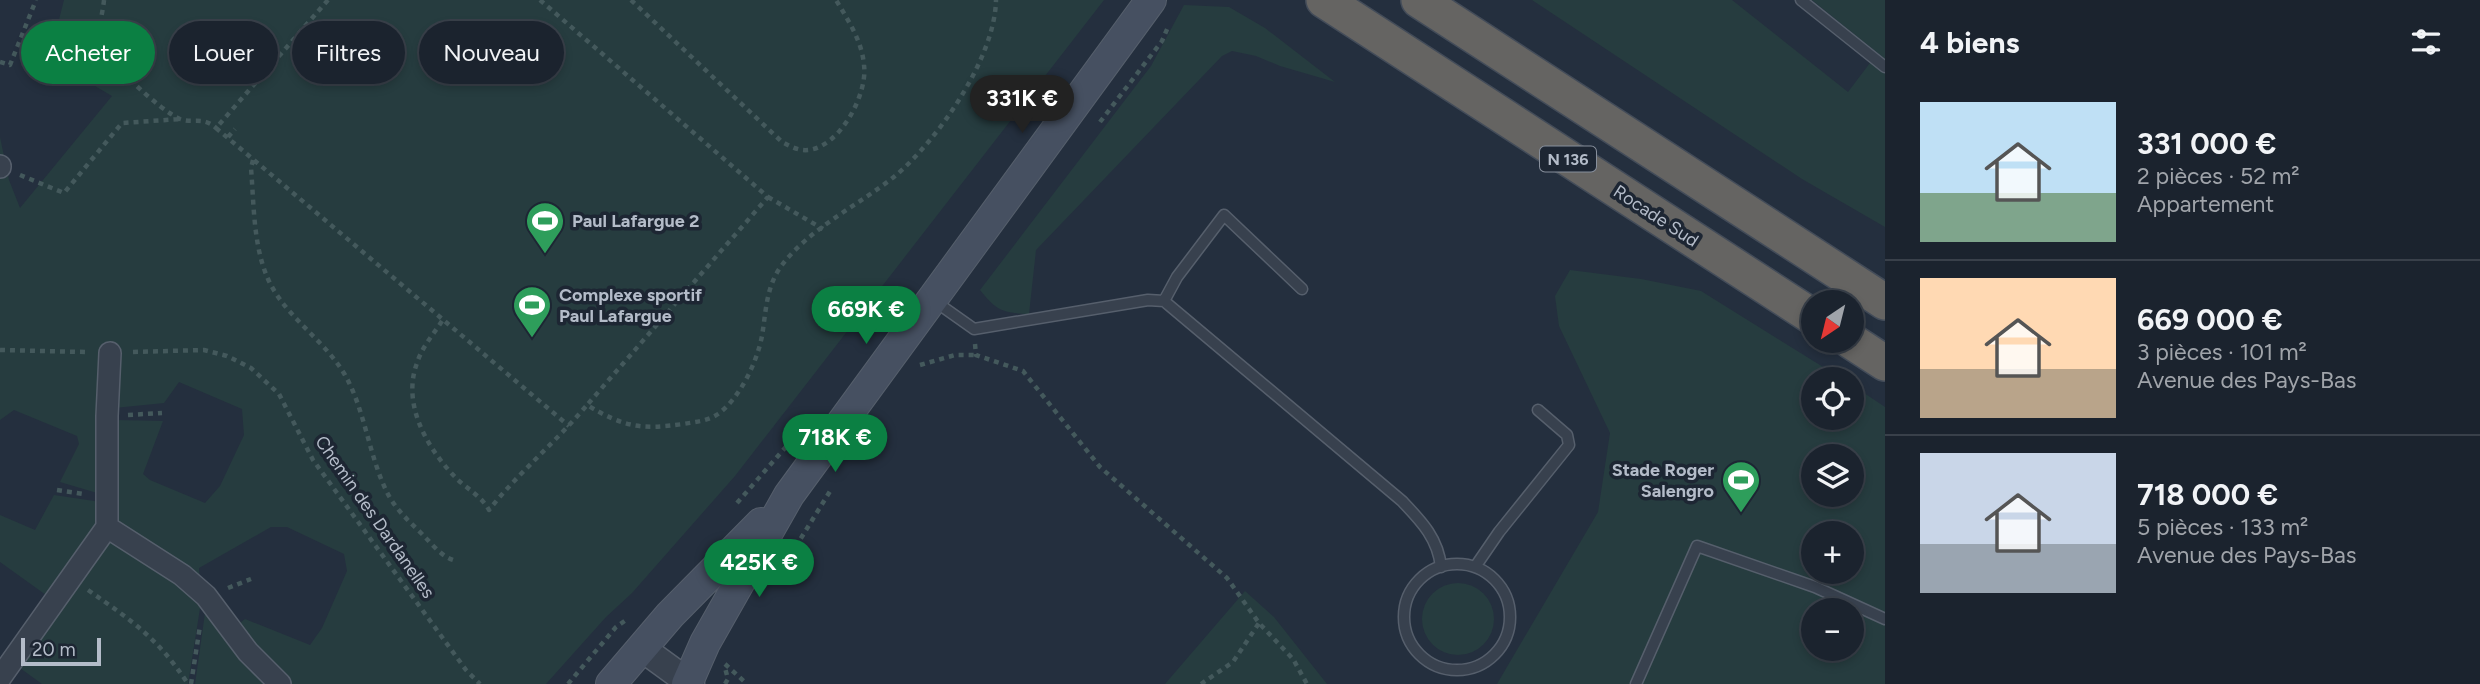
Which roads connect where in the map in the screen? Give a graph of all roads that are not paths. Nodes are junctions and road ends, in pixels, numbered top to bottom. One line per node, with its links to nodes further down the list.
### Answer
1 (1152, 0): 7 (main road)
2 (1324, 0): 10 (highway, Rocade Sud / N 136)
3 (1419, 0): 9 (highway)
4 (1801, 0): 5 (lane)
5 (1885, 66)
6 (1302, 289): 8 (lane)
7 (933, 299): 8 (lane); 15 (main road)
8 (1164, 301): 17 (lane)
9 (1885, 302)
10 (1801, 309)
11 (1864, 349): 13 (highway)
12 (110, 353): 16 (street)
13 (1885, 363)
14 (1538, 410): 18 (lane)
15 (789, 495): 20 (main road); 22 (main road)
16 (107, 527): 21 (street); 23 (street)
17 (1441, 567): 18 (lane); 18 (lane)
18 (1475, 567)
19 (1885, 619): 25 (lane)
20 (643, 649): 22 (street); 24 (main road)
21 (0, 678)
22 (689, 683)
23 (280, 684)
24 (611, 684)
25 (1636, 684)

